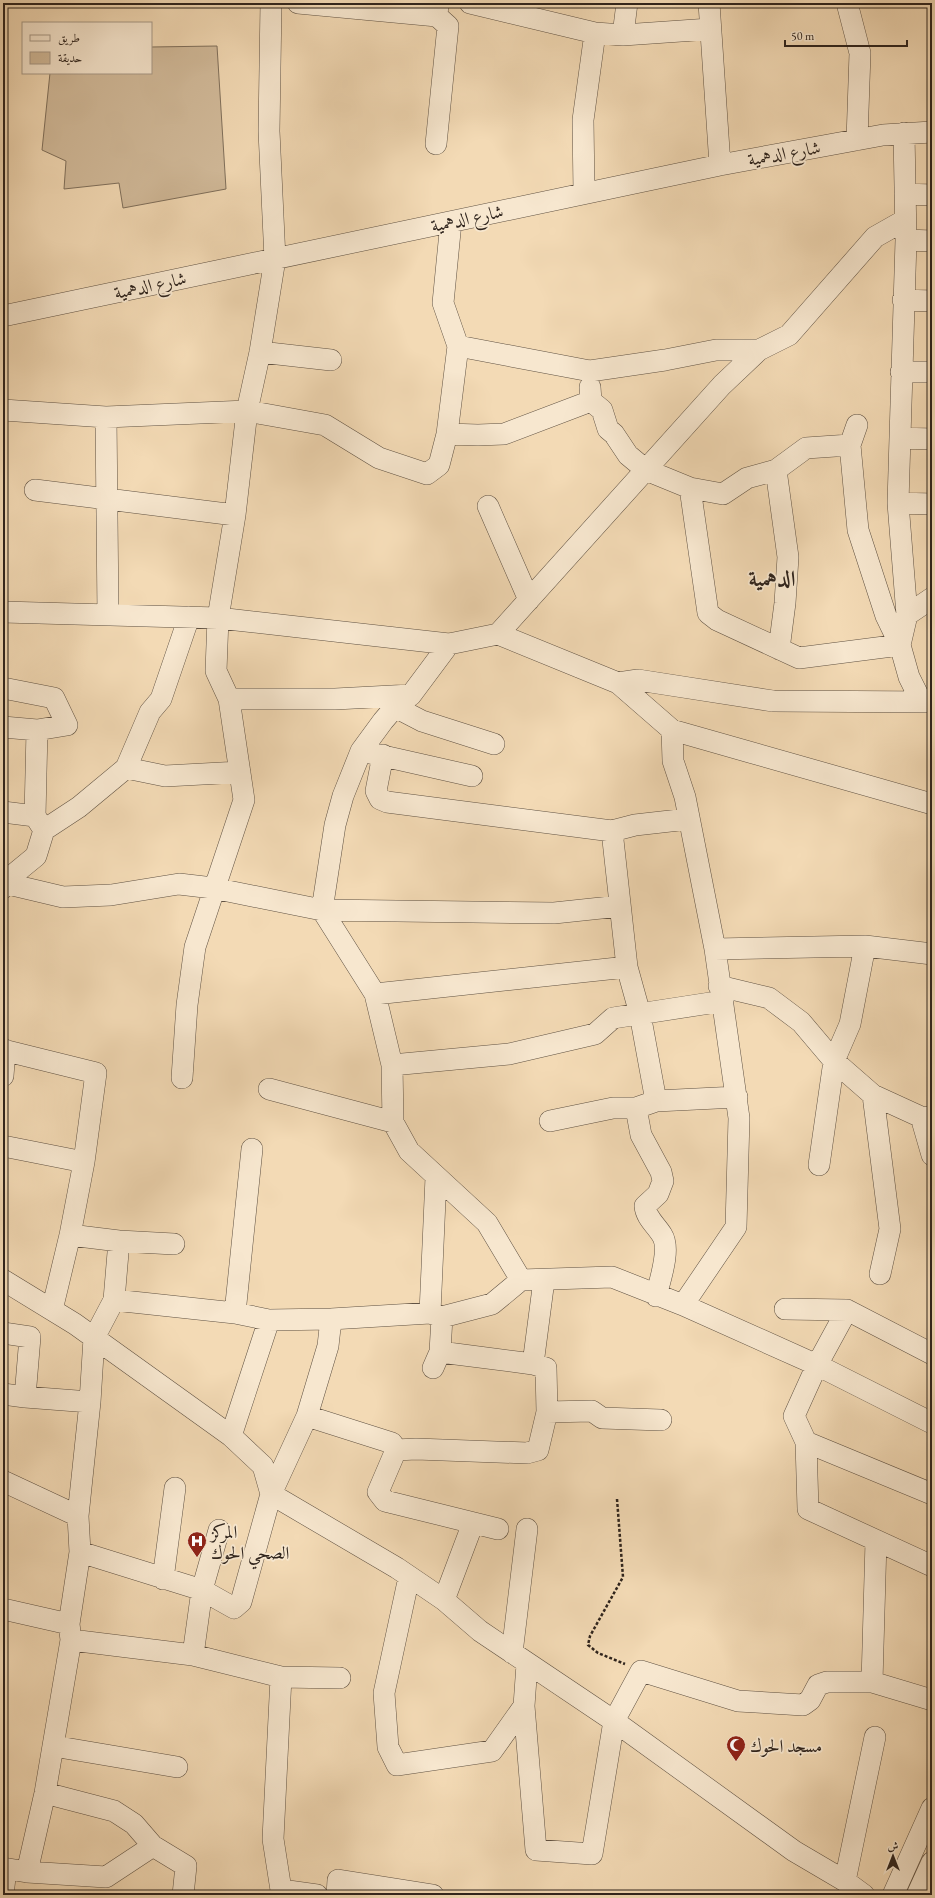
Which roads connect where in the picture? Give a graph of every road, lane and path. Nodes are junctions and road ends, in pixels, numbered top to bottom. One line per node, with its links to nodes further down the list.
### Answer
1 (271, 3): 22 (street)
2 (298, 3): 7 (street)
3 (470, 3): 9 (street)
4 (627, 3): 10 (street)
5 (709, 3): 8 (street)
6 (847, 3): 13 (street)
7 (438, 10): 14 (street)
8 (710, 29): 10 (street); 15 (street)
9 (595, 34): 10 (street); 16 (street)
10 (623, 35)
11 (932, 132): 12 (street, شارع الدهمية)
12 (904, 134): 13 (street, شارع الدهمية); 17 (street)
13 (857, 140): 15 (street, شارع الدهمية)
14 (436, 144)
15 (720, 165): 16 (street, شارع الدهمية)
16 (584, 192): 19 (street, شارع الدهمية)
17 (905, 194): 18 (street); 20 (street)
18 (932, 195)
19 (451, 222): 22 (street, شارع الدهمية); 26 (street)
20 (906, 230): 21 (street); 23 (street); 27 (street)
21 (932, 241)
22 (275, 259): 25 (street, شارع الدهمية); 28 (street)
23 (903, 300): 24 (street); 31 (street)
24 (932, 301)
25 (3, 316)
26 (458, 346): 30 (street); 38 (street)
27 (759, 350): 30 (street); 42 (street)
28 (260, 352): 29 (street); 35 (street)
29 (331, 360)
30 (590, 371): 33 (street)
31 (901, 372): 32 (street); 39 (street)
32 (932, 372)
33 (591, 401): 38 (street); 42 (street)
34 (3, 410): 36 (street)
35 (247, 411): 36 (street); 38 (street); 50 (street)
36 (106, 417): 46 (street)
37 (857, 425): 41 (street)
38 (447, 434)
39 (900, 438): 40 (street); 47 (street)
40 (932, 439)
41 (850, 445): 43 (street); 59 (street)
42 (646, 470): 44 (street); 51 (street)
43 (776, 470): 44 (street); 60 (street)
44 (690, 488): 60 (street)
45 (35, 490): 46 (street)
46 (107, 499): 50 (street); 54 (street)
47 (898, 503): 48 (street); 52 (street)
48 (932, 504)
49 (488, 506): 51 (street)
50 (235, 515): 56 (street)
51 (529, 600): 57 (street)
52 (923, 607): 59 (street)
53 (3, 612): 54 (street)
54 (108, 615): 55 (street)
55 (189, 617): 56 (street); 72 (street)
56 (218, 618): 58 (street); 63 (street)
57 (498, 634): 58 (street); 61 (street)
58 (449, 644): 64 (street)
59 (900, 645): 60 (street); 65 (street)
60 (779, 649)
61 (618, 683): 65 (street); 68 (street)
62 (3, 688): 67 (street)
63 (229, 699): 64 (street); 73 (street)
64 (403, 701): 69 (street); 70 (street)
65 (926, 702)
66 (3, 727): 67 (street)
67 (37, 730): 78 (street)
68 (672, 730): 75 (street); 77 (street)
69 (494, 744)
70 (361, 751): 71 (street); 83 (street)
71 (383, 755): 74 (street); 79 (street)
72 (126, 768): 73 (street); 78 (street)
73 (240, 772): 81 (street)
74 (472, 776)
75 (932, 804)
76 (3, 812): 78 (street)
77 (688, 819): 79 (street); 85 (street)
78 (40, 823): 80 (street)
79 (612, 831): 82 (street)
80 (3, 885): 81 (street)
81 (213, 888): 83 (street); 95 (street)
82 (620, 906): 83 (street); 87 (street)
83 (322, 910): 88 (street)
84 (865, 946): 85 (street); 86 (street); 92 (street)
85 (715, 949): 89 (street)
86 (932, 954)
87 (627, 967): 88 (street); 90 (street)
88 (374, 994): 93 (street)
89 (721, 994): 90 (street); 92 (street); 98 (street)
90 (640, 1014): 93 (street); 99 (street)
91 (4, 1050): 94 (street); 107 (street)
92 (834, 1061): 97 (street); 108 (street)
93 (392, 1066): 103 (street)
94 (3, 1076)
95 (182, 1078)
96 (269, 1089): 103 (street)
97 (873, 1095): 101 (street); 113 (street)
98 (737, 1097): 99 (street); 119 (street)
99 (656, 1101): 100 (street)
100 (636, 1108): 102 (street); 117 (street)
101 (927, 1118): 106 (street)
102 (550, 1121)
103 (393, 1122): 109 (street)
104 (3, 1146): 107 (street)
105 (252, 1149): 123 (street)
106 (932, 1156)
107 (84, 1162): 110 (street)
108 (819, 1165)
109 (436, 1177): 115 (street); 124 (street)
110 (70, 1235): 111 (street); 121 (street)
111 (119, 1241): 112 (street); 118 (street)
112 (174, 1244)
113 (880, 1274)
114 (3, 1280): 121 (street)
115 (521, 1280): 116 (street); 124 (street)
116 (544, 1280): 117 (street); 130 (street)
117 (656, 1296): 119 (street)
118 (114, 1300): 123 (street); 128 (street)
119 (683, 1305): 131 (street)
120 (785, 1309): 122 (street)
121 (52, 1310): 128 (street)
122 (847, 1310): 129 (street); 131 (street)
123 (235, 1313): 126 (street)
124 (436, 1315): 125 (street); 130 (street)
125 (331, 1319): 126 (street); 136 (street)
126 (269, 1320): 139 (street)
127 (3, 1333): 133 (street)
128 (94, 1338): 134 (street); 139 (street)
129 (932, 1354)
130 (533, 1364): 135 (street)
131 (817, 1365): 138 (street); 140 (street)
132 (3, 1394): 133 (street)
133 (26, 1398): 134 (street)
134 (90, 1402): 147 (street)
135 (547, 1412): 137 (street); 141 (street)
136 (308, 1416): 141 (street); 144 (street)
137 (661, 1420)
138 (932, 1423)
139 (231, 1436): 144 (street)
140 (806, 1442): 145 (street); 152 (street)
141 (396, 1450): 148 (street)
142 (3, 1481): 147 (street)
143 (175, 1488): 156 (street)
144 (271, 1494): 155 (street); 157 (street)
145 (932, 1494)
146 (617, 1499): 163 (path)
147 (78, 1516): 153 (street)
148 (474, 1523): 149 (street); 158 (street)
149 (498, 1529)
150 (527, 1529): 162 (street)
151 (219, 1530): 157 (street)
152 (876, 1540): 154 (street); 166 (street)
153 (80, 1552): 156 (street); 160 (street)
154 (932, 1566)
155 (409, 1577): 158 (street); 168 (street)
156 (163, 1579): 157 (street)
157 (202, 1590): 161 (street)
158 (444, 1600): 162 (street)
159 (3, 1609): 160 (street)
160 (70, 1632): 161 (street); 171 (street)
161 (192, 1655): 164 (street)
162 (519, 1658): 168 (street); 169 (street)
163 (641, 1671): 166 (street); 169 (street)
164 (281, 1677): 165 (street); 182 (street)
165 (340, 1678)
166 (872, 1682): 167 (street)
167 (932, 1700)
168 (524, 1706): 169 (street)
169 (614, 1721): 179 (street)
170 (875, 1737): 179 (street)
171 (53, 1746): 172 (street); 173 (street)
172 (177, 1767)
173 (45, 1793): 175 (street); 178 (street)
174 (932, 1808): 186 (street)
175 (153, 1846): 178 (street); 181 (street)
176 (932, 1862): 187 (street)
177 (4, 1869): 178 (street); 180 (street)
178 (27, 1872)
179 (845, 1881): 185 (street)
180 (3, 1895)
181 (183, 1895)
182 (317, 1895)
183 (337, 1895): 184 (street)
184 (434, 1895)
185 (864, 1895)
186 (893, 1895)
187 (917, 1895)

